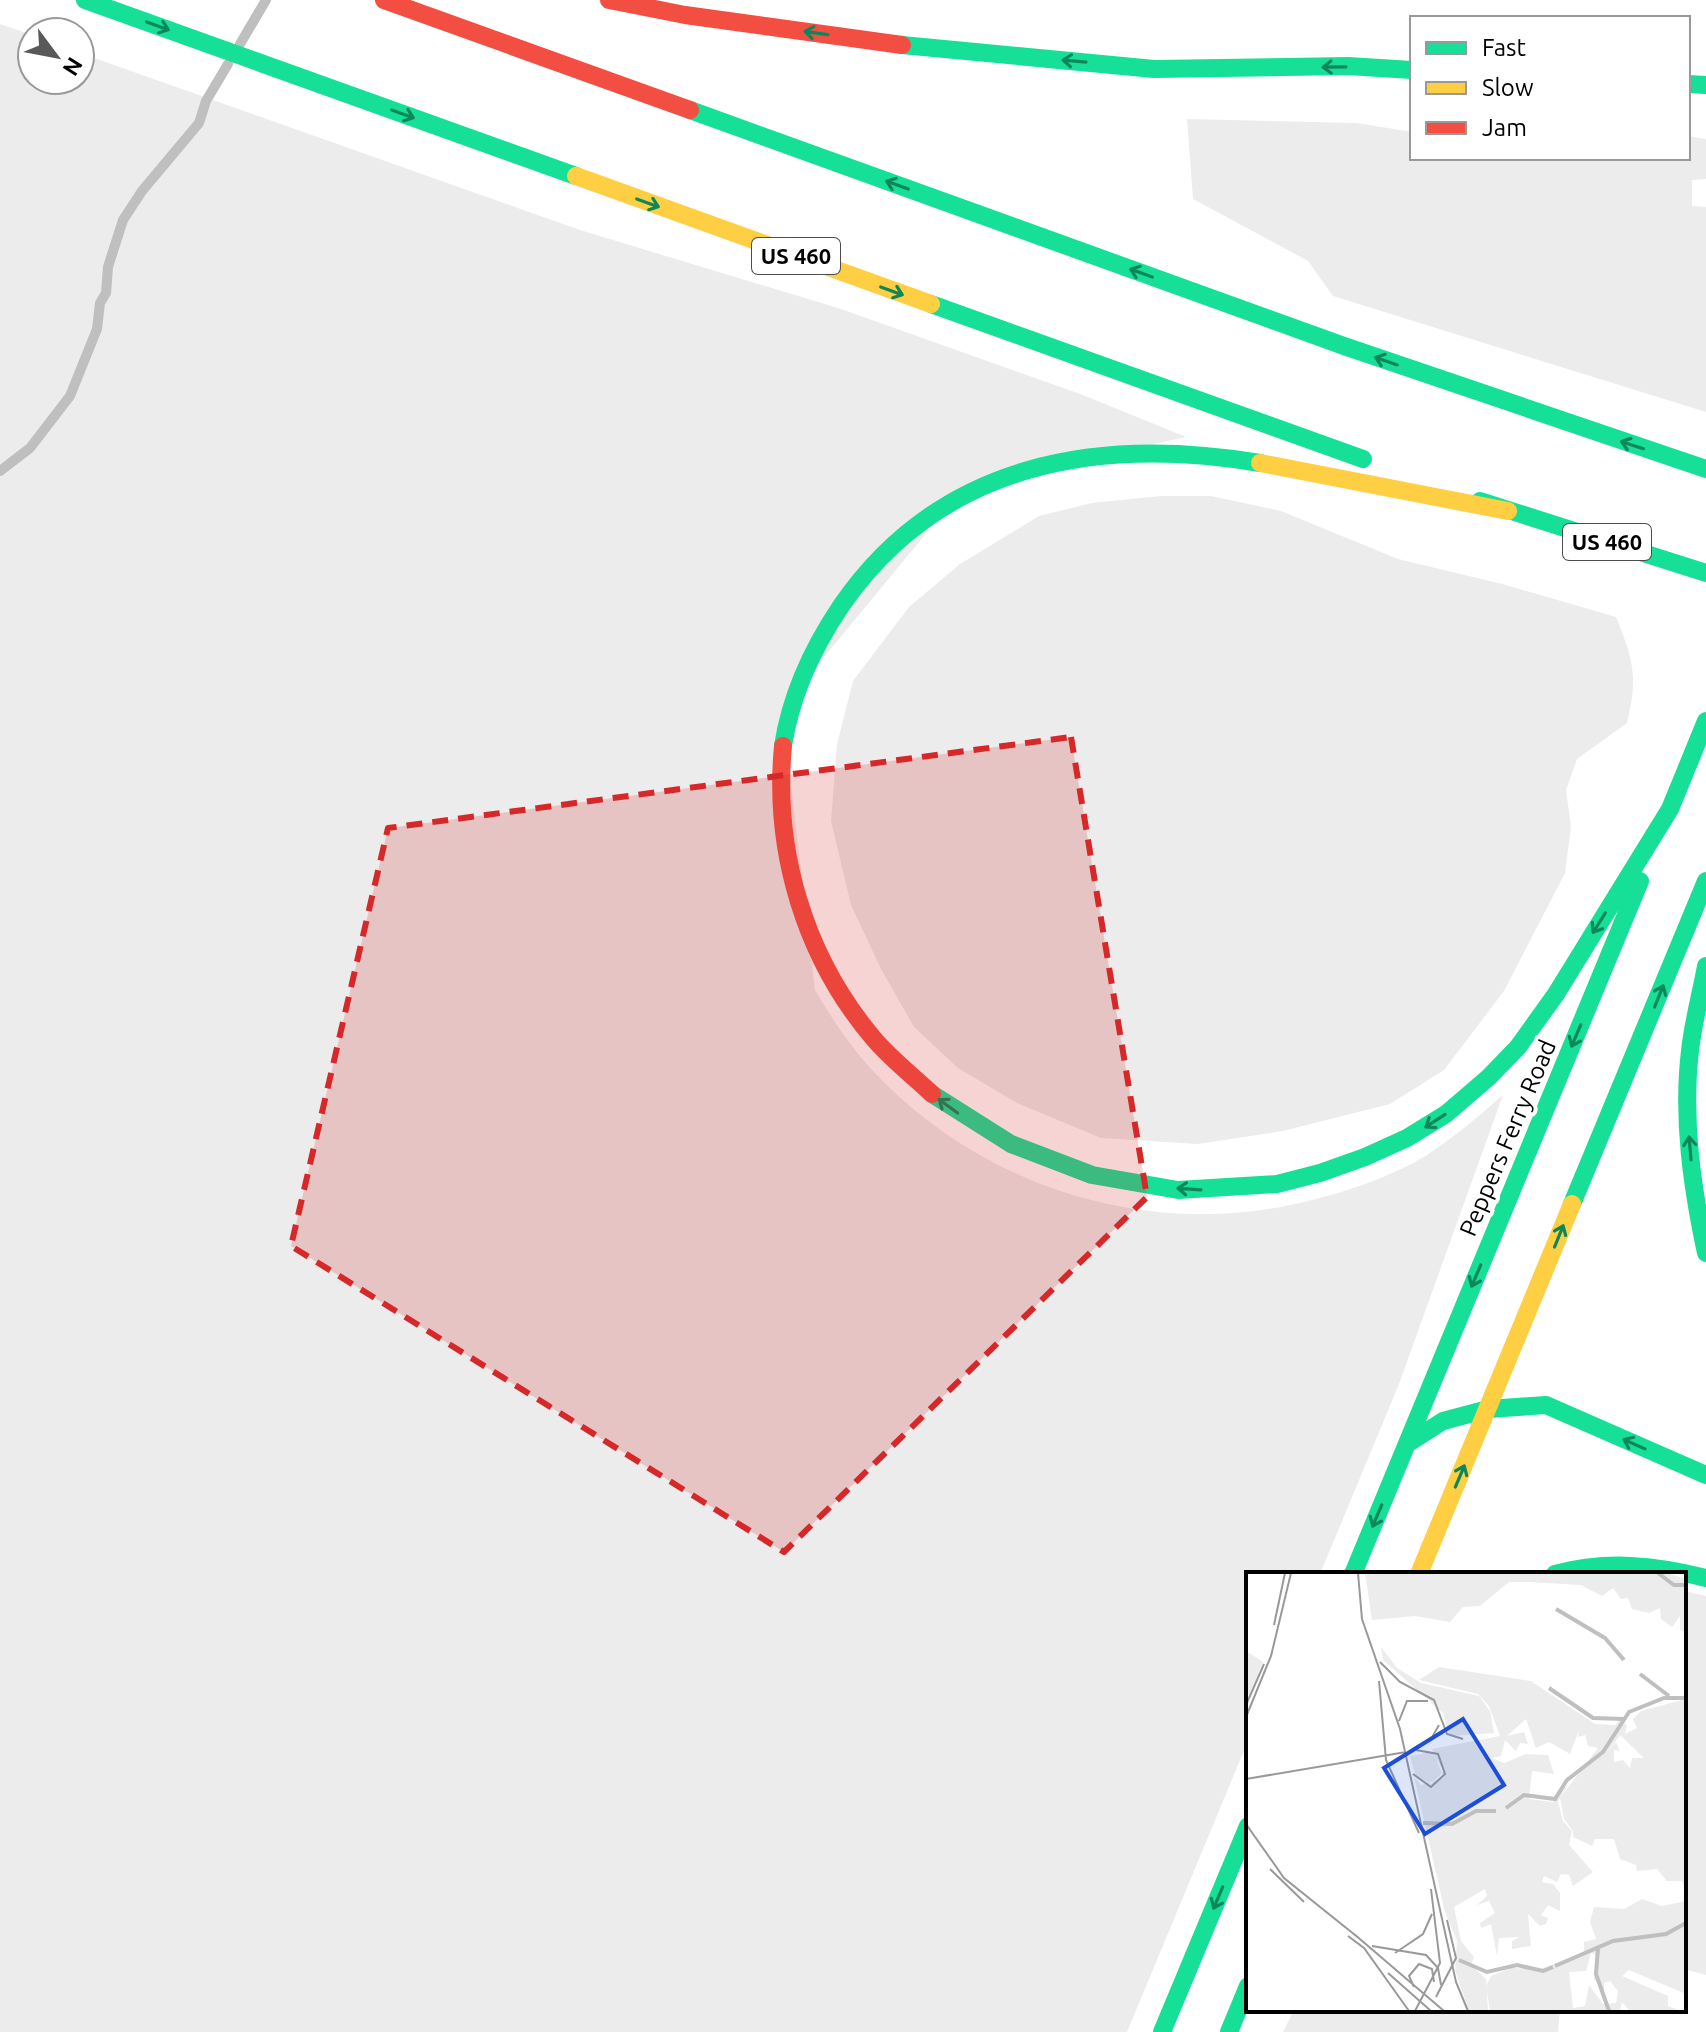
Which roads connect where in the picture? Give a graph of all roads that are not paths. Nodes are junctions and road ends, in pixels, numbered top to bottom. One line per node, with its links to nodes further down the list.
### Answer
1 (85, 0): 6 (main road, US 460, one-way to 6)
2 (384, 0): 5 (main road, one-way to 2)
3 (609, 0): 4 (main road, one-way to 3)
4 (1410, 70)
5 (1706, 469)
6 (1508, 511): 7 (main road, US 460); 9 (main road, one-way to 6)
7 (1706, 573)
8 (1706, 721): 9 (main road, Peppers Ferry Road)
9 (1670, 809): 14 (main road, Peppers Ferry Road, one-way to 14)
10 (1706, 881): 13 (main road, one-way to 10)
11 (1706, 966): 12 (main road, one-way to 11)
12 (1706, 1253)
13 (1488, 1409): 14 (main road); 15 (main road, one-way to 13); 17 (main road, one-way to 13)
14 (1407, 1444): 16 (main road, Peppers Ferry Road, one-way to 16)
15 (1706, 1475)
16 (1354, 1572)
17 (1420, 1572)
18 (1567, 1572): 19 (main road)
19 (1684, 1572)
20 (1686, 1573): 21 (main road)
21 (1706, 1578)
22 (1246, 1831): 24 (main road, one-way to 24)
23 (1246, 1991): 25 (main road)
24 (1162, 2032)
25 (1229, 2032)

